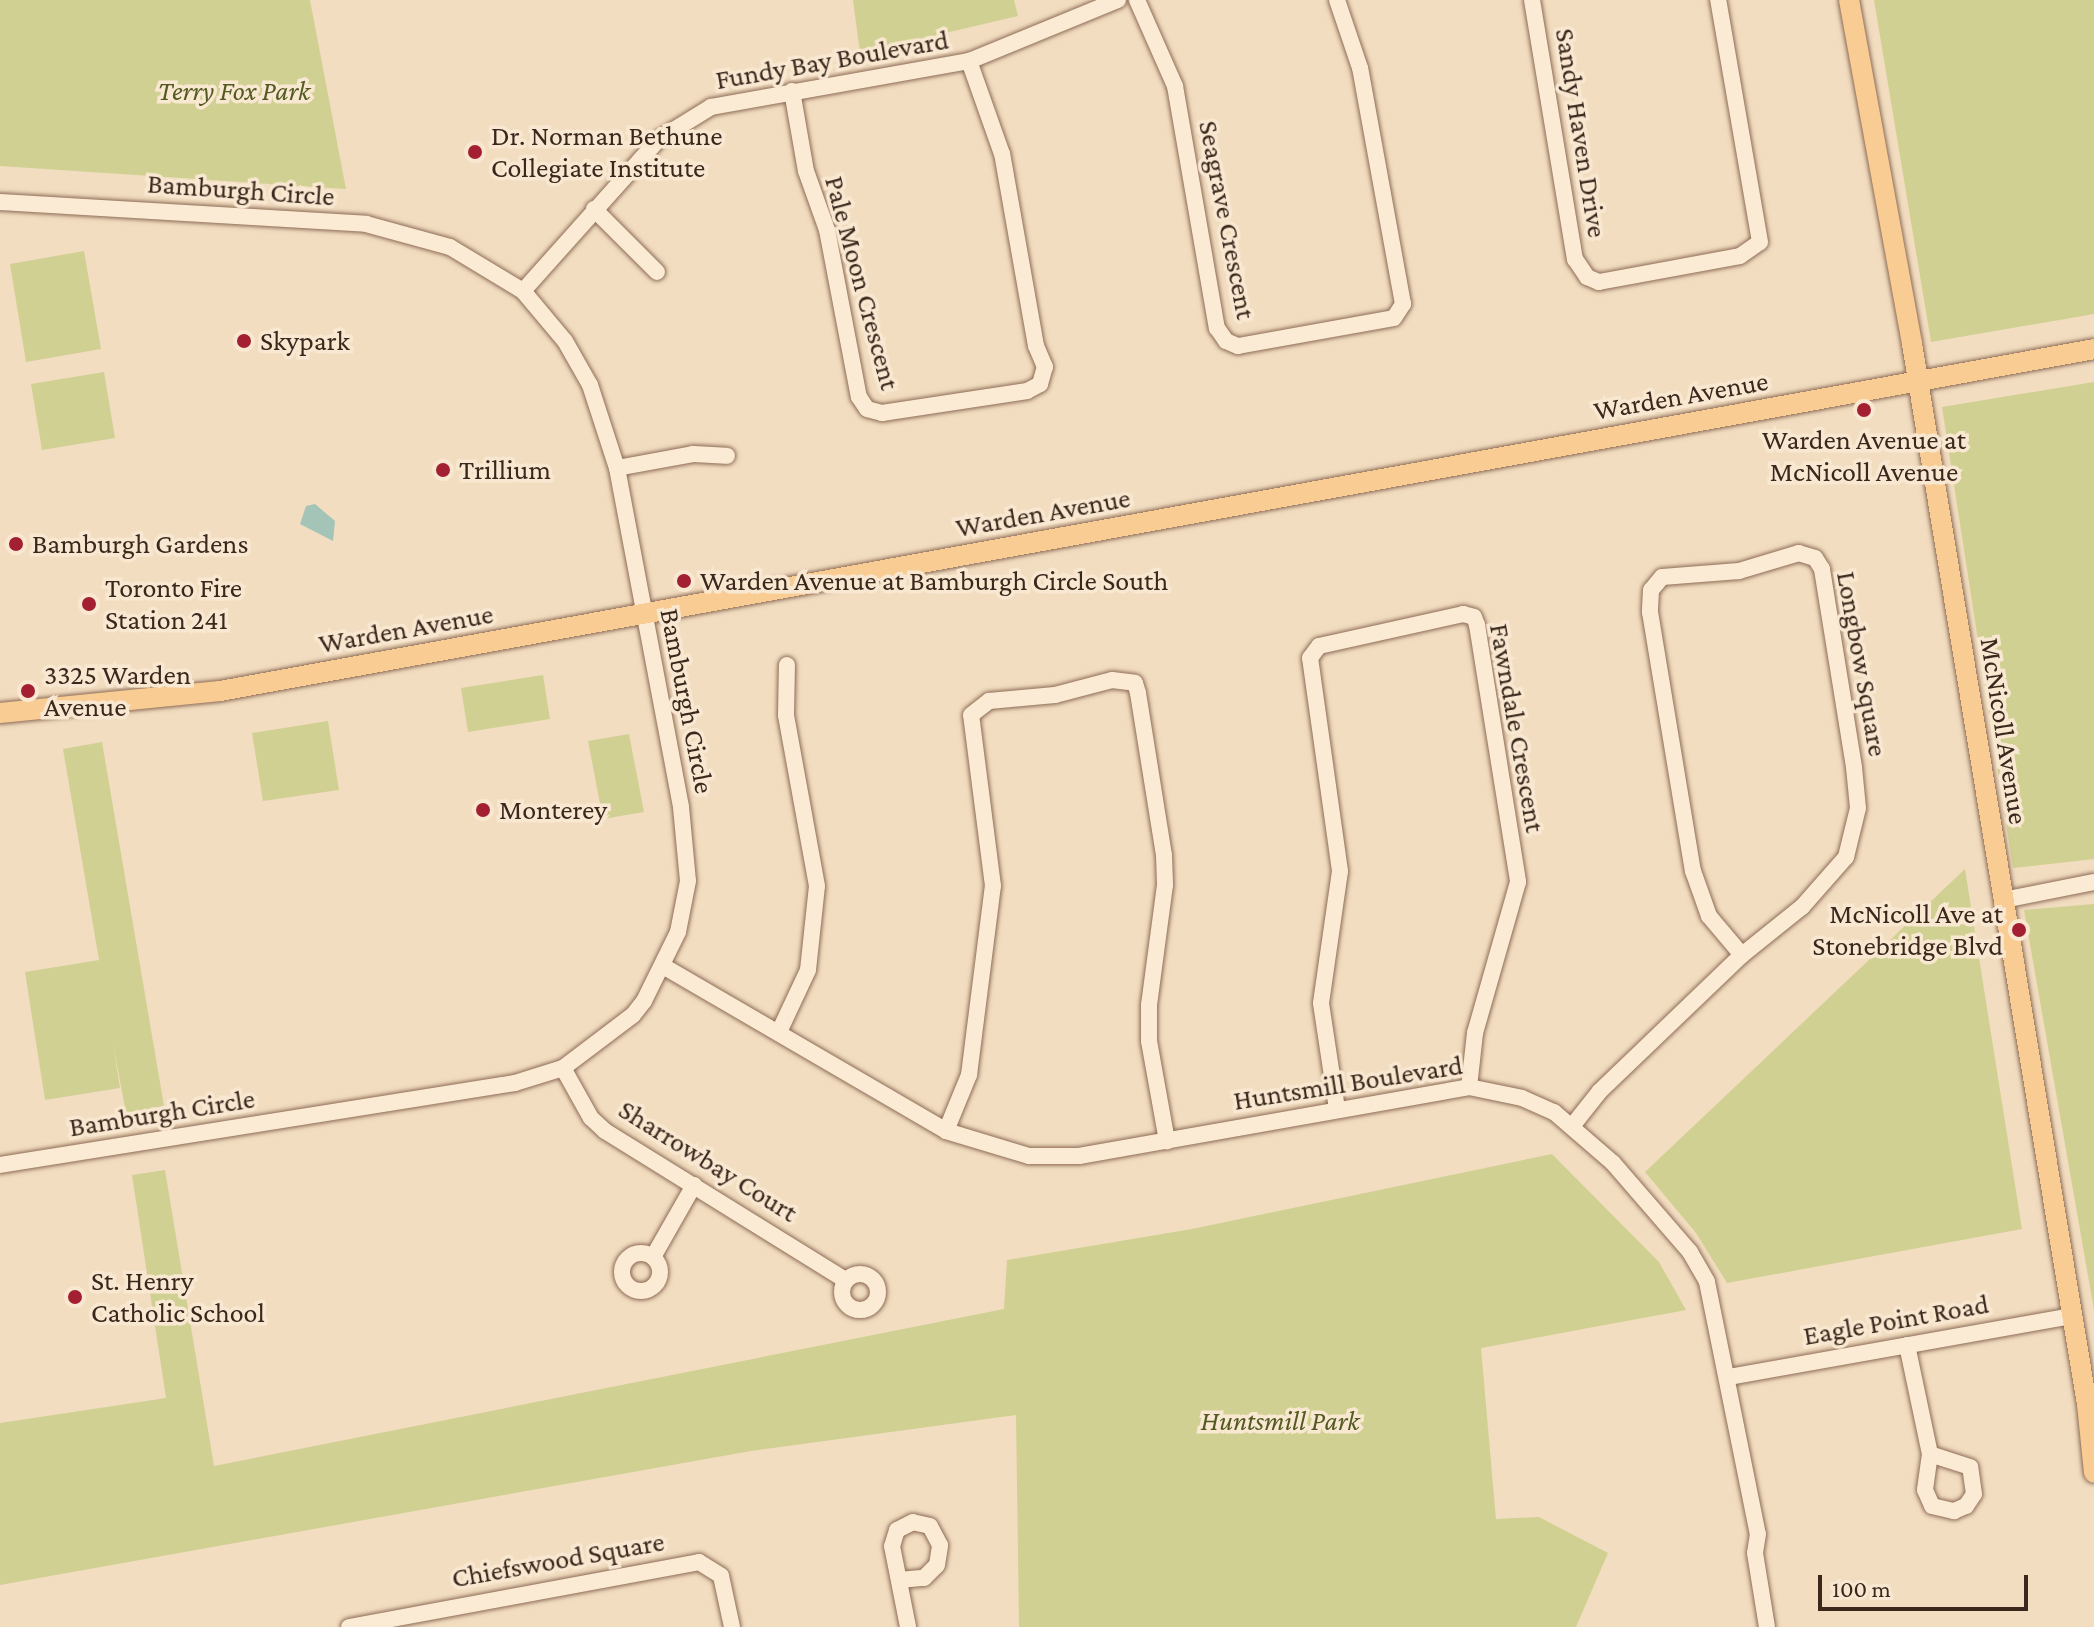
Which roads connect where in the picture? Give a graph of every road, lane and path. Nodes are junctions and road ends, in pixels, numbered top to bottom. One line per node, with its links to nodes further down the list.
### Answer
1 (1118, 0): 7 (street, Fundy Bay Boulevard)
2 (1137, 0): 3 (street, Seagrave Crescent)
3 (1337, 0)
4 (1532, 0): 5 (street, Sandy Haven Drive)
5 (1718, 0)
6 (1849, 0): 14 (main road, McNicoll Avenue)
7 (969, 61): 8 (street, Fundy Bay Boulevard); 8 (street, Pale Moon Crescent)
8 (792, 91): 10 (street, Fundy Bay Boulevard)
9 (0, 202): 12 (street, Bamburgh Circle)
10 (594, 209): 11 (street); 12 (street, Fundy Bay Boulevard)
11 (657, 272)
12 (523, 291): 16 (street, Bamburgh Circle)
13 (2094, 349): 14 (main road, Warden Avenue)
14 (1918, 380): 17 (main road, Warden Avenue); 21 (main road, McNicoll Avenue)
15 (727, 456): 16 (street)
16 (617, 468): 17 (street, Bamburgh Circle)
17 (644, 615): 19 (main road, Warden Avenue); 23 (street, Bamburgh Circle)
18 (787, 665): 24 (street)
19 (0, 713)
20 (2094, 882): 21 (street)
21 (2003, 900): 35 (main road, McNicoll Avenue)
22 (1742, 955): 22 (street, Longbow Square); 28 (street, Longbow Square)
23 (663, 966): 24 (street, Huntsmill Boulevard); 25 (street, Bamburgh Circle)
24 (779, 1032): 29 (street, Huntsmill Boulevard)
25 (563, 1068): 31 (street, Bamburgh Circle); 32 (street, Sharrowbay Court)
26 (1469, 1087): 27 (street, Huntsmill Boulevard); 27 (street, Fawndale Crescent); 28 (street, Huntsmill Boulevard)
27 (1337, 1109): 30 (street, Huntsmill Boulevard)
28 (1573, 1125): 37 (street, Huntsmill Boulevard)
29 (946, 1131): 30 (street, Huntsmill Boulevard); 30 (street)
30 (1167, 1141)
31 (0, 1165)
32 (694, 1185): 33 (street); 34 (street, Sharrowbay Court)
33 (653, 1257)
34 (845, 1280)
35 (2072, 1316): 36 (street, Eagle Point Road); 39 (main road, McNicoll Avenue)
36 (1907, 1345): 37 (street, Eagle Point Road); 38 (street)
37 (1729, 1377): 44 (street, Huntsmill Boulevard)
38 (1930, 1454)
39 (2094, 1473)
40 (899, 1580): 43 (street)
41 (349, 1627): 42 (street, Chiefswood Square)
42 (732, 1627)
43 (908, 1627)
44 (1767, 1627)

